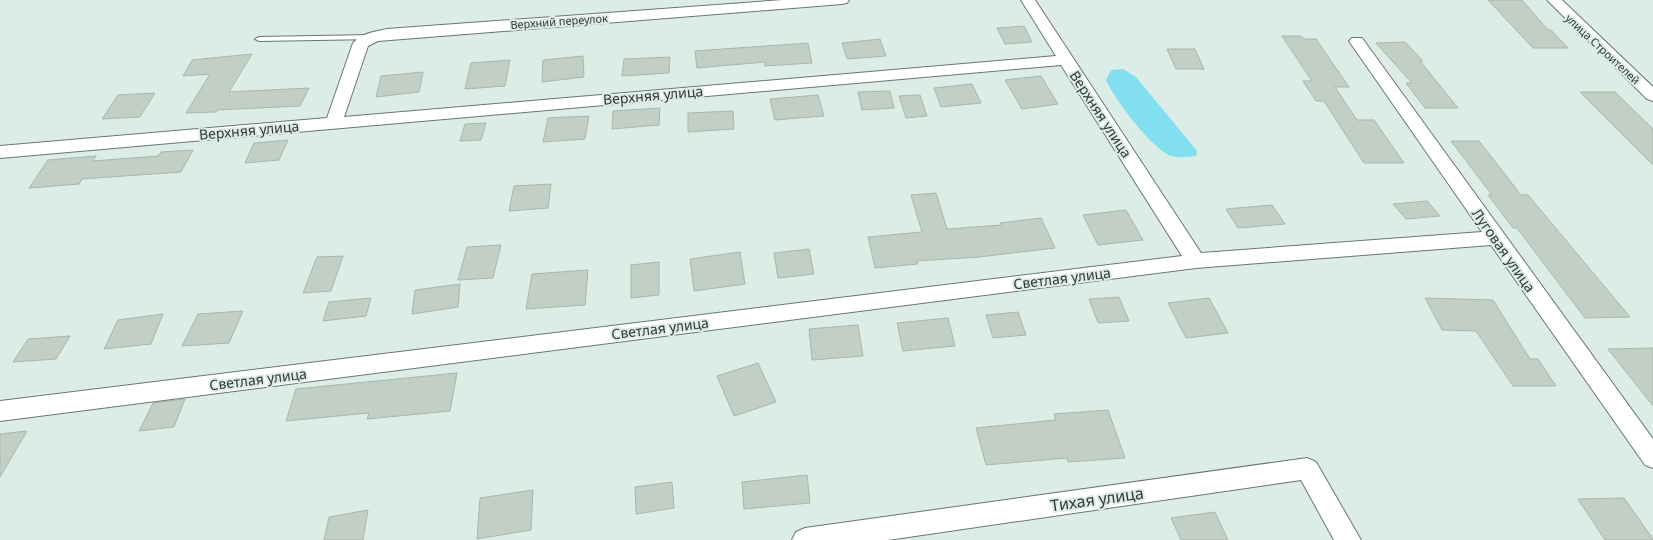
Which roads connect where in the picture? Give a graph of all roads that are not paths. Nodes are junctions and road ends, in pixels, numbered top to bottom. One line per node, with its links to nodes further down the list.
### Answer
1 (842, 0): 4 (street, Верхний переулок)
2 (1028, 0): 7 (street)
3 (1554, 0): 8 (street, улица Строителей)
4 (373, 37): 5 (lane); 9 (street)
5 (259, 39)
6 (1357, 41): 11 (street, Луговая улица)
7 (1066, 60): 9 (street, Верхняя улица); 12 (street, Верхняя улица)
8 (1653, 96)
9 (334, 123): 10 (street, Верхняя улица)
10 (0, 152)
11 (1495, 238): 12 (street, Светлая улица); 14 (street, Луговая улица)
12 (1196, 261): 13 (street, Светлая улица)
13 (0, 411)
14 (1653, 458)
15 (805, 540): 16 (street, Тихая улица)
16 (1348, 540)

